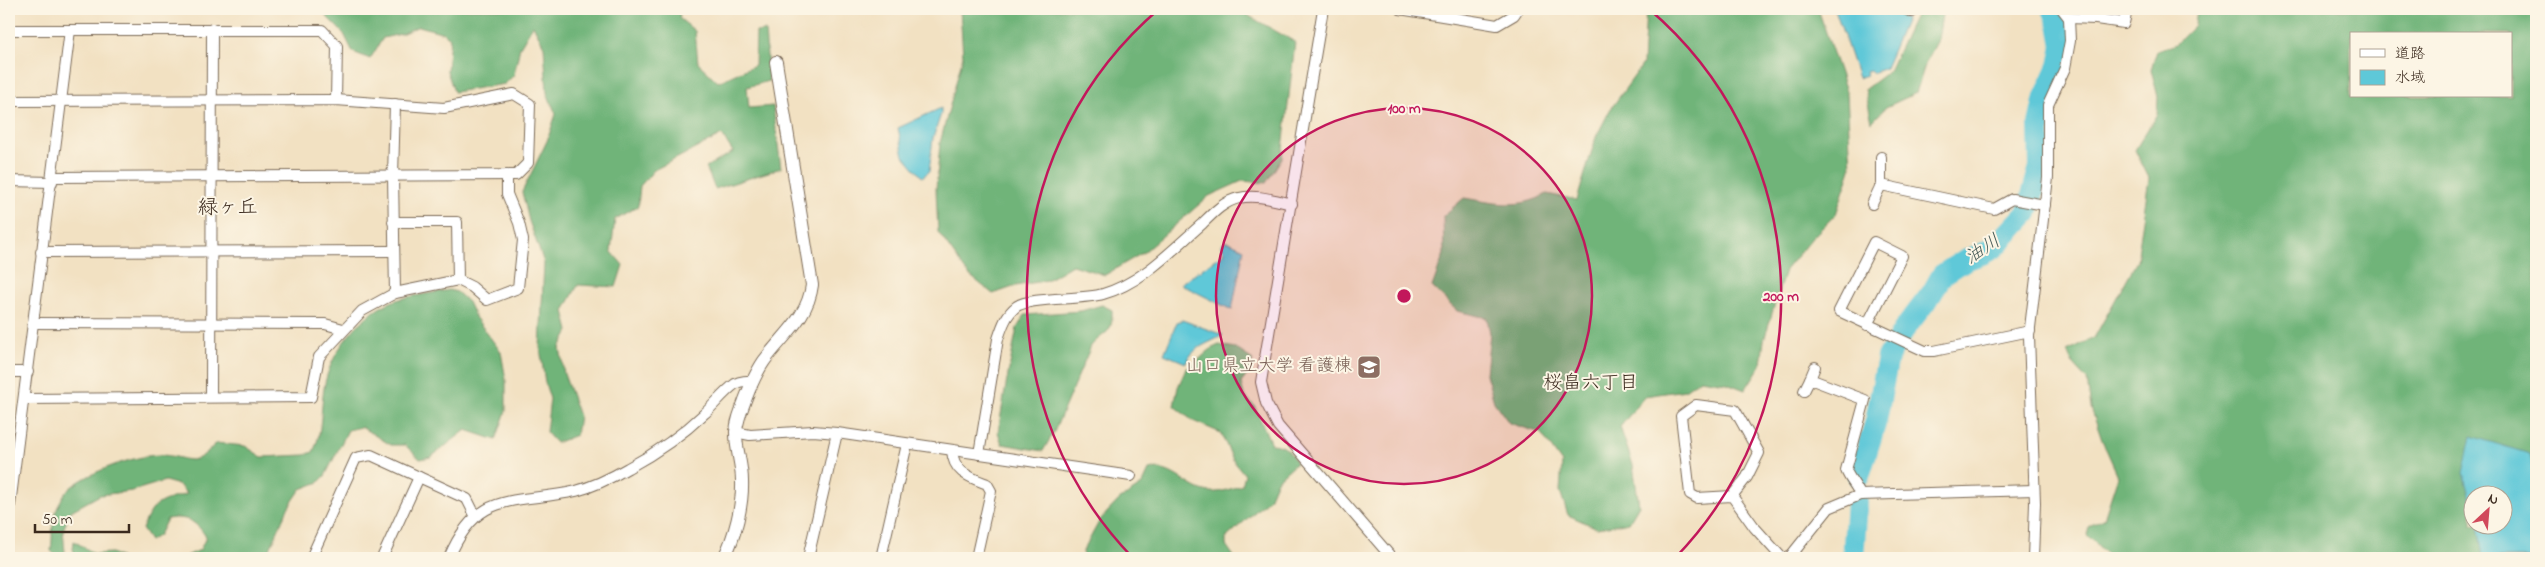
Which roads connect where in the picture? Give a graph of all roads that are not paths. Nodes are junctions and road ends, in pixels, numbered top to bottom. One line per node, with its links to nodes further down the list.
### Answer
1 (1323, 9): 23 (street)
2 (1400, 9): 3 (street)
3 (1518, 9)
4 (2062, 9): 6 (street)
5 (2127, 9): 6 (street)
6 (2069, 18): 25 (street)
7 (212, 28): 9 (street); 11 (street); 14 (street)
8 (9, 30): 9 (street)
9 (70, 30): 13 (street)
10 (776, 62): 41 (street)
11 (336, 100): 14 (street); 15 (street)
12 (9, 101): 13 (street)
13 (62, 101): 14 (street); 20 (street)
14 (212, 101): 17 (street)
15 (395, 104): 18 (street); 19 (street)
16 (1881, 157): 22 (street)
17 (210, 176): 18 (street); 20 (street); 29 (street)
18 (393, 176): 19 (street); 26 (street)
19 (507, 176): 30 (street)
20 (52, 179): 21 (street); 28 (street)
21 (9, 181)
22 (1882, 185): 24 (street); 25 (street)
23 (1292, 204): 49 (street); 65 (street)
24 (1872, 204)
25 (2045, 205): 36 (street)
26 (393, 222): 27 (street); 30 (street)
27 (394, 251): 29 (street); 31 (street)
28 (41, 252): 29 (street); 32 (street)
29 (211, 252): 33 (street)
30 (458, 280): 31 (street)
31 (395, 293): 35 (street)
32 (33, 323): 33 (street); 39 (street)
33 (211, 323): 35 (street); 43 (street)
34 (1868, 325): 34 (street); 36 (street)
35 (343, 329): 43 (street)
36 (2030, 331): 53 (street)
37 (1815, 367): 40 (street)
38 (9, 372): 39 (street)
39 (28, 372): 44 (street)
40 (1810, 379): 42 (street); 54 (street)
41 (753, 382): 45 (street); 57 (street)
42 (1804, 391)
43 (211, 397): 44 (street)
44 (25, 399): 50 (street)
45 (735, 432): 46 (street); 61 (street)
46 (837, 433): 47 (street); 62 (street)
47 (907, 444): 48 (street); 63 (street)
48 (952, 450): 49 (street); 64 (street)
49 (979, 454): 51 (street)
50 (13, 456): 56 (street)
51 (1131, 476)
52 (419, 477): 57 (street); 58 (street); 59 (street)
53 (2034, 490): 54 (street); 68 (street)
54 (1860, 495): 67 (street)
55 (1732, 496): 55 (street); 66 (street)
56 (9, 513)
57 (475, 515): 60 (street)
58 (311, 558)
59 (382, 558)
60 (449, 558)
61 (724, 558)
62 (808, 558)
63 (881, 558)
64 (976, 558)
65 (1392, 558)
66 (1782, 558)
67 (1789, 558)
68 (2033, 558)

